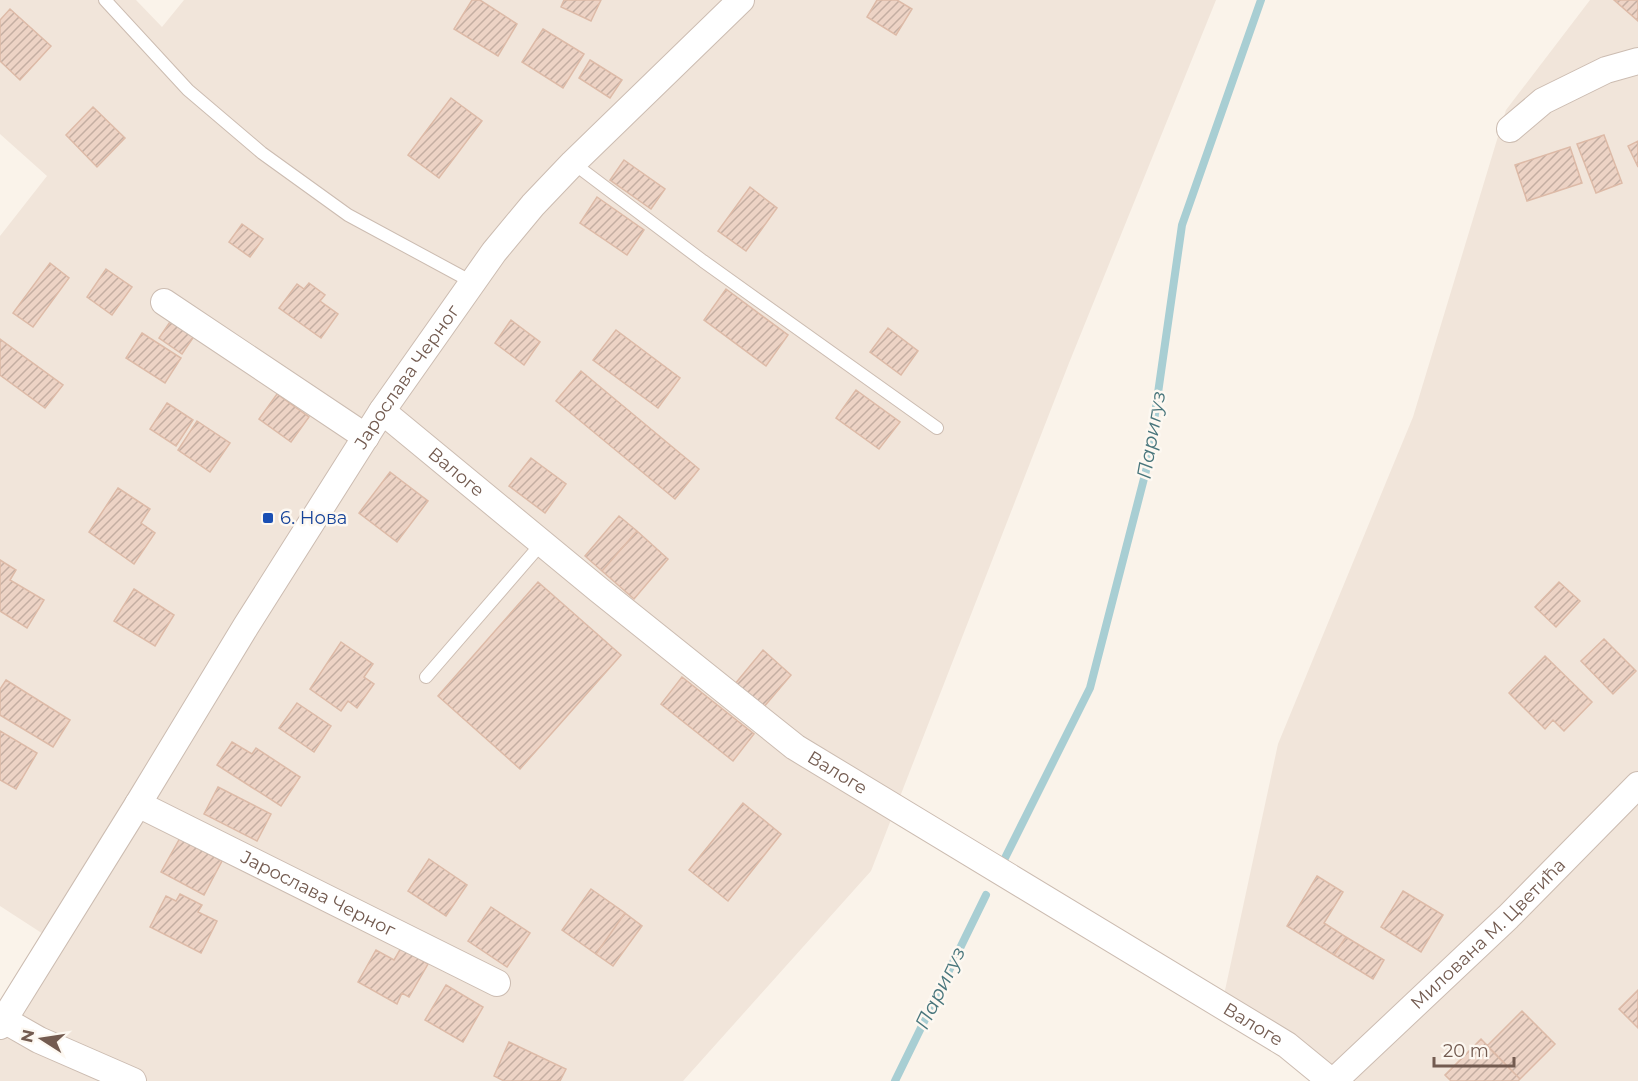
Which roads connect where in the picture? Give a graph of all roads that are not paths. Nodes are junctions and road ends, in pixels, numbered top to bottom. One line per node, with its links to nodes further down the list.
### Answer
1 (105, 0): 6 (lane)
2 (741, 0): 5 (street, Јарослава Черног)
3 (1638, 62): 4 (street)
4 (1510, 129)
5 (573, 163): 6 (street, Јарослава Черног); 9 (lane)
6 (472, 282): 8 (street, Јарослава Черног)
7 (164, 302): 10 (street)
8 (382, 411): 10 (street, Јарослава Черног); 11 (street, Валоге)
9 (937, 428)
10 (366, 437): 14 (street, Јарослава Черног)
11 (542, 543): 12 (lane); 18 (street, Валоге)
12 (426, 677)
13 (1638, 785): 18 (street, Милована М. Цветића)
14 (138, 804): 15 (street, Јарослава Черног); 16 (street, Јарослава Черног)
15 (496, 983)
16 (2, 1023): 17 (street, Јарослава Черног)
17 (133, 1081)
18 (1332, 1081)

